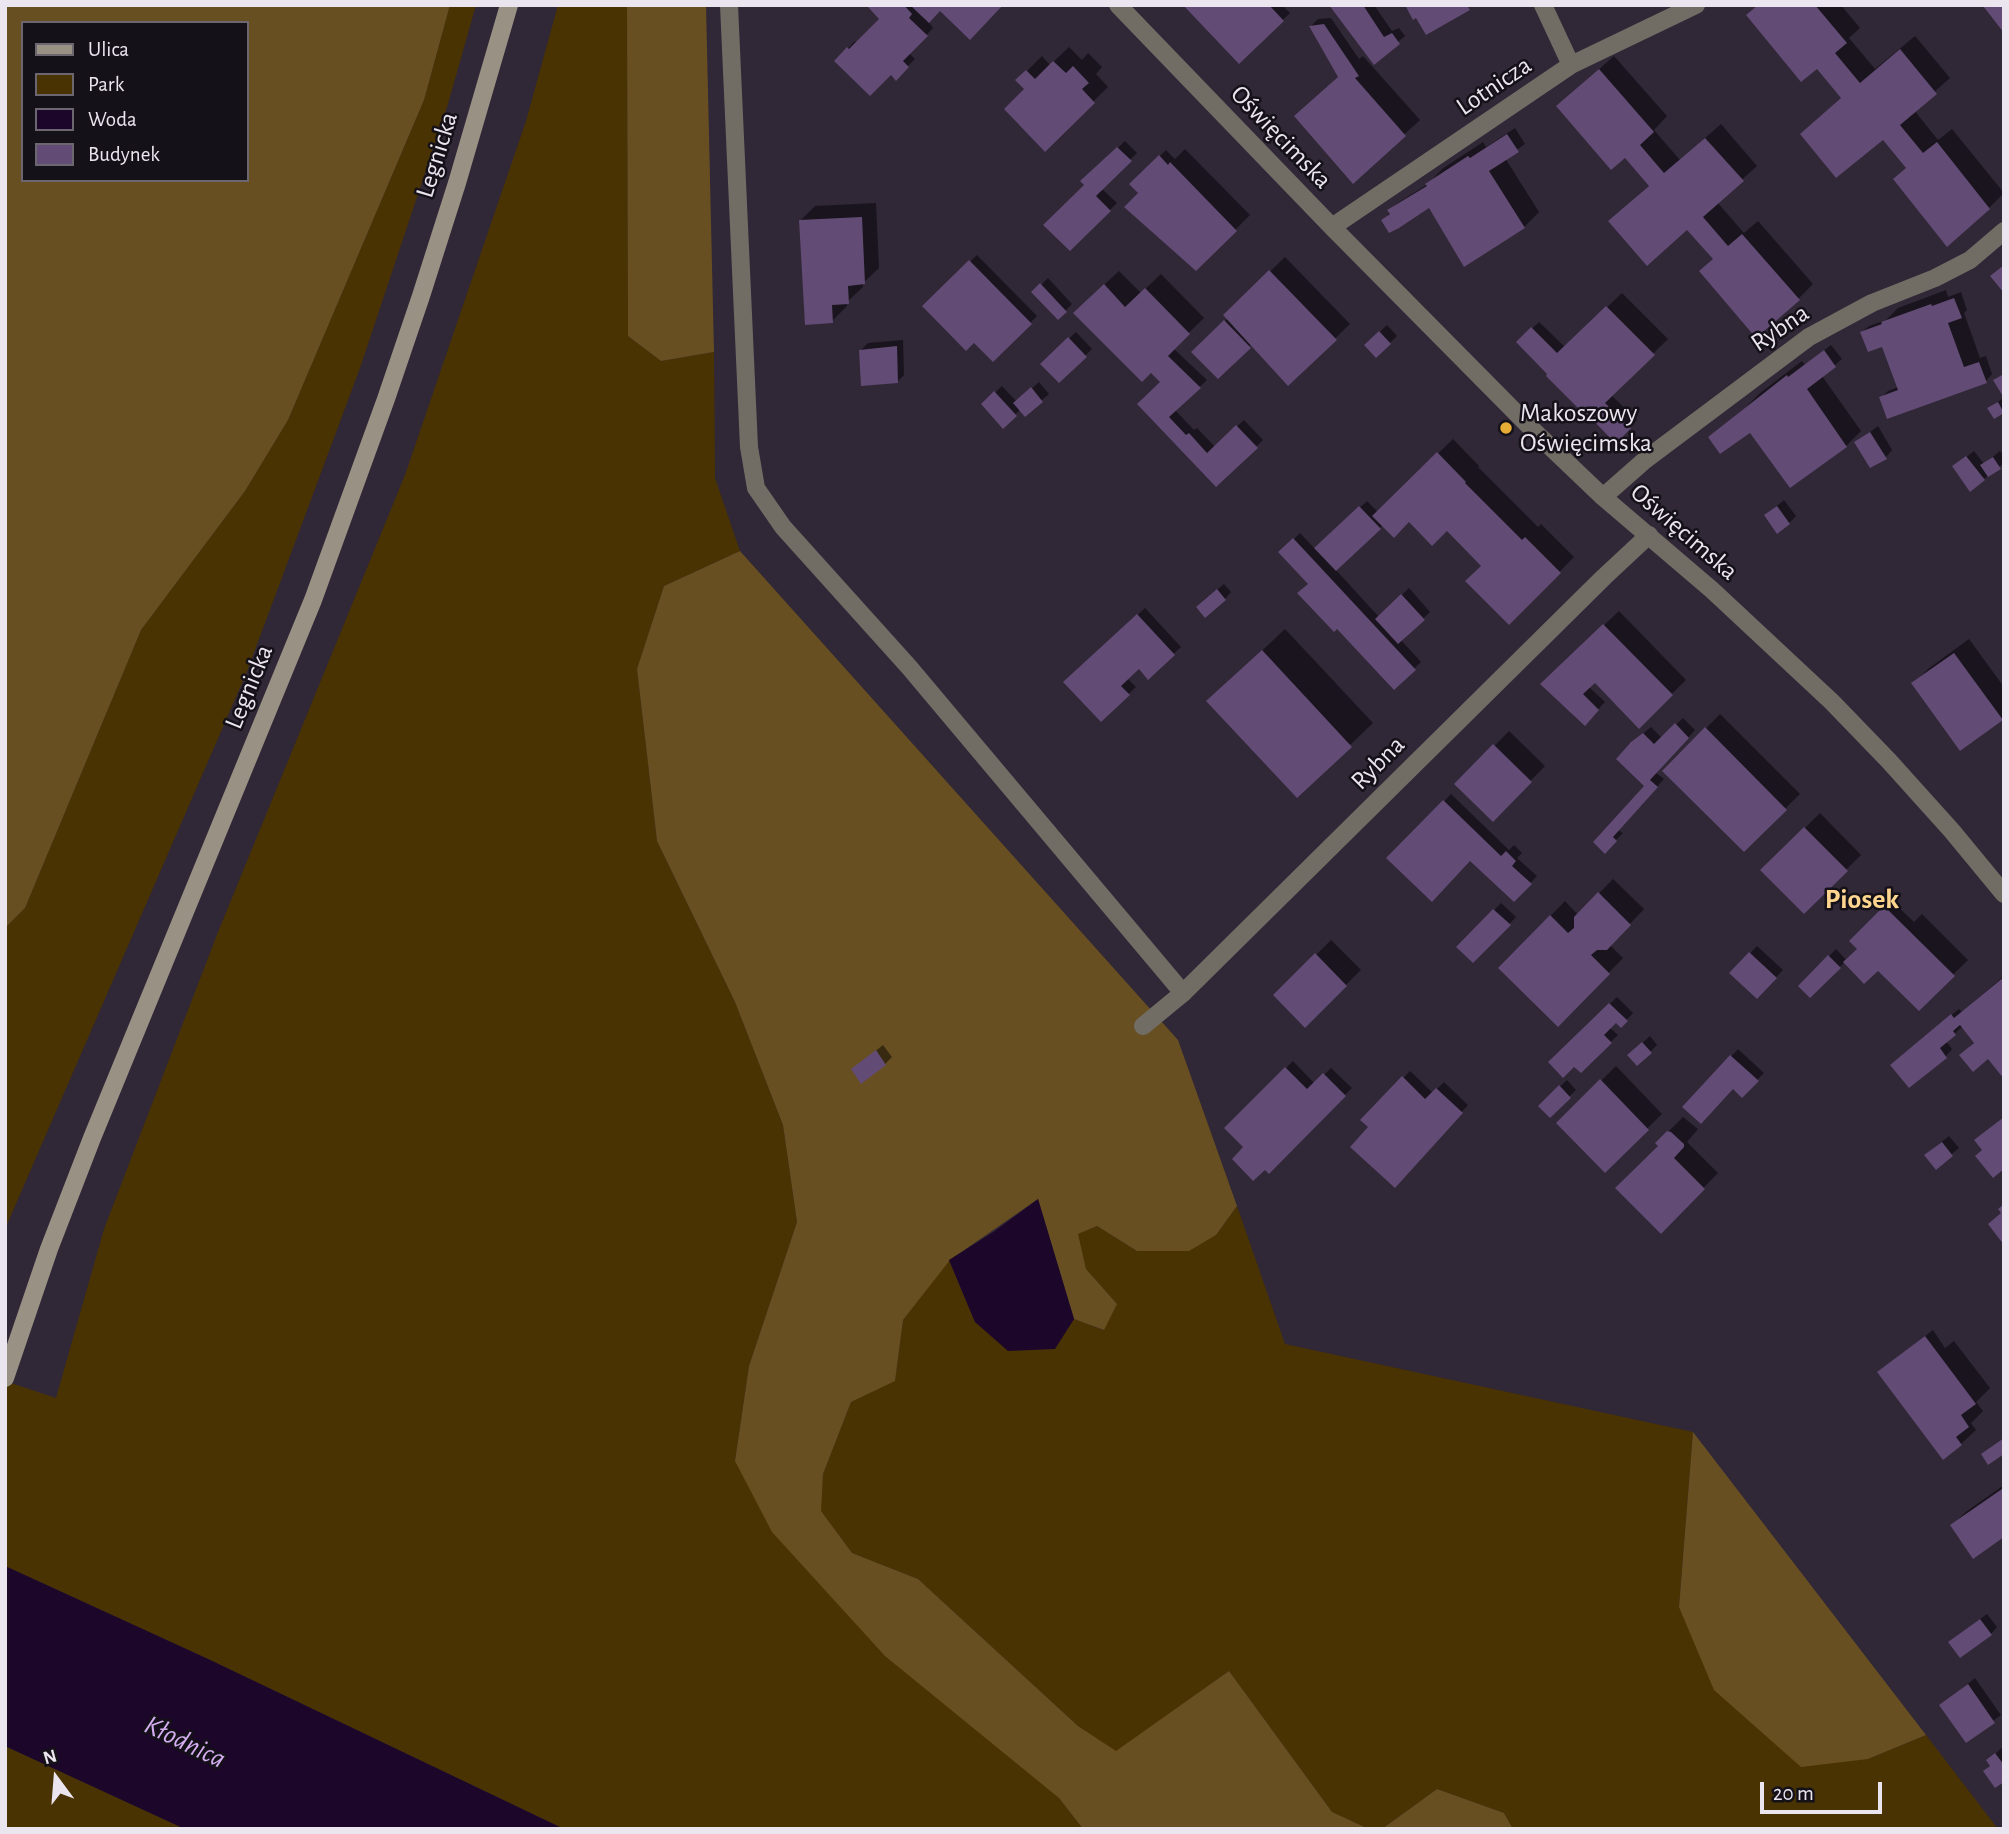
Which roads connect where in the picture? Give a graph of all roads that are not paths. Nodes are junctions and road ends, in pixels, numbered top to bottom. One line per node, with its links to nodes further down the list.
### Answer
1 (509, 5): 14 (main road, Legnicka)
2 (729, 5): 12 (street)
3 (1118, 5): 7 (street, Oświęcimska)
4 (1543, 5): 6 (street)
5 (1696, 5): 6 (street, Lotnicza)
6 (1571, 65): 7 (street, Lotnicza)
7 (1332, 227): 9 (street, Oświęcimska)
8 (2004, 231): 9 (street, Rybna)
9 (1602, 496): 10 (street, Oświęcimska)
10 (1649, 535): 11 (street, Oświęcimska); 12 (street, Rybna)
11 (2004, 894)
12 (1183, 993): 13 (street, Rybna)
13 (1143, 1026)
14 (5, 1378)

